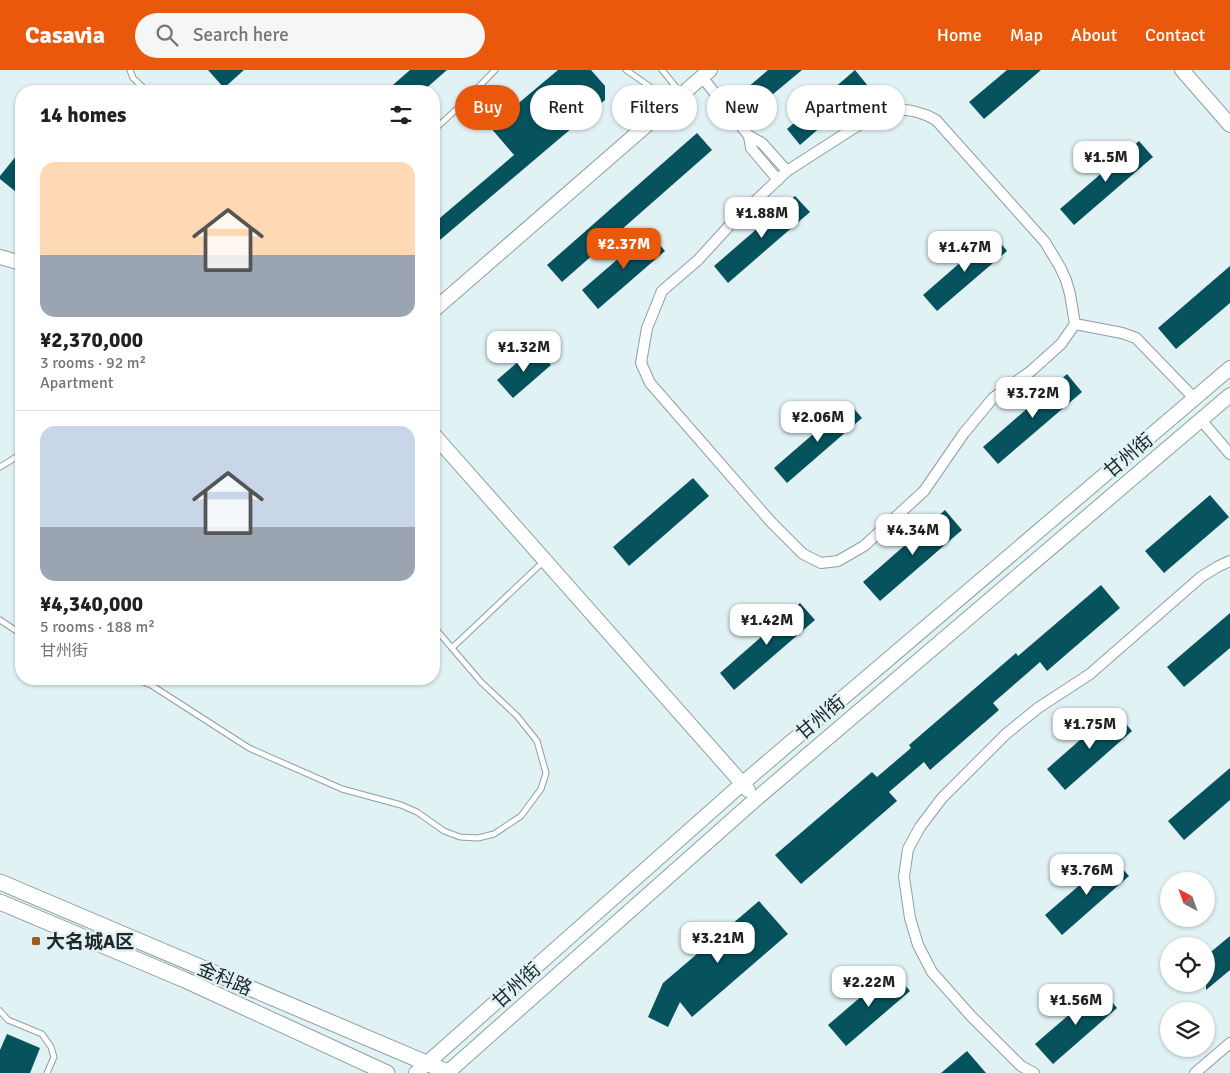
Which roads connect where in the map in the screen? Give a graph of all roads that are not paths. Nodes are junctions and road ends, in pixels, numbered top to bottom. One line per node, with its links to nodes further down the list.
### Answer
1 (130, 70): 7 (lane)
2 (495, 70): 11 (lane)
3 (626, 70): 8 (lane)
4 (662, 70): 9 (lane)
5 (1182, 70): 12 (street)
6 (706, 74): 10 (street); 14 (street)
7 (139, 85)
8 (654, 85)
9 (671, 85)
10 (693, 85)
11 (440, 124)
12 (1230, 125)
13 (641, 130): 19 (street)
14 (749, 136): 15 (street); 16 (street)
15 (786, 171): 16 (street); 20 (street)
16 (778, 180): 20 (street)
17 (0, 257): 18 (street)
18 (15, 262)
19 (440, 305)
20 (1074, 324): 23 (street)
21 (1230, 368): 23 (street, 甘州街)
22 (1230, 395): 24 (street, 甘州街)
23 (1194, 398): 36 (street, 甘州街)
24 (1201, 420): 26 (street); 37 (street, 甘州街)
25 (440, 442): 29 (street)
26 (1230, 454)
27 (15, 458): 28 (lane)
28 (0, 467)
29 (544, 560): 34 (lane); 36 (street)
30 (1230, 561): 46 (street)
31 (0, 620): 32 (lane)
32 (15, 630)
33 (440, 634): 34 (lane)
34 (452, 648): 35 (lane)
35 (151, 685)
36 (743, 784): 37 (street); 42 (street, 甘州街)
37 (756, 799): 45 (street, 甘州街)
38 (0, 882): 42 (main road, 金科路)
39 (0, 902): 44 (main road, 金科路)
40 (0, 1011): 43 (lane)
41 (1230, 1043): 47 (street)
42 (421, 1068): 45 (main road, 金科路)
43 (47, 1073)
44 (387, 1073)
45 (448, 1073)
46 (1034, 1073)
47 (1195, 1073)

